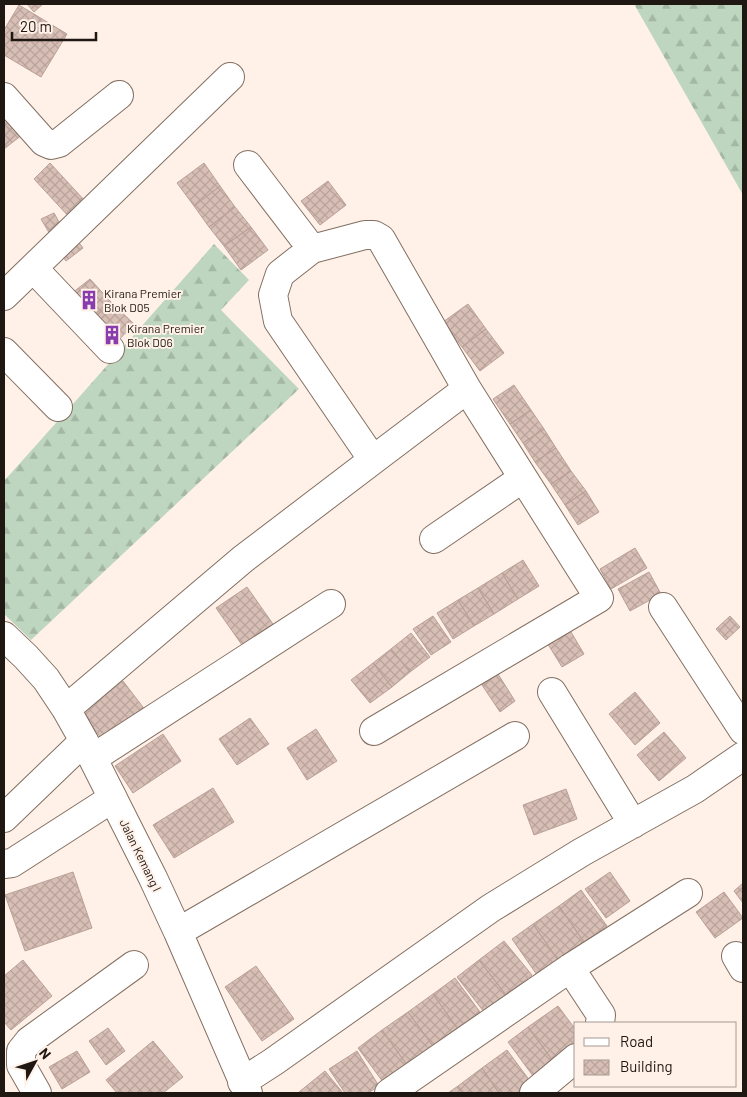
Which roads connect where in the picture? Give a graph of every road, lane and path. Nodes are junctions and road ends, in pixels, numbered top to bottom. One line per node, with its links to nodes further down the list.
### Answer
1 (230, 77): 6 (street)
2 (119, 95): 3 (street)
3 (4, 97)
4 (248, 165): 5 (street)
5 (312, 249): 10 (street); 12 (street)
6 (33, 268): 7 (street); 8 (street)
7 (4, 296)
8 (110, 349)
9 (4, 352): 11 (street)
10 (467, 389): 12 (street); 13 (street)
11 (58, 407)
12 (373, 460): 19 (street)
13 (523, 478): 14 (street); 21 (street)
14 (434, 539)
15 (331, 604): 23 (street)
16 (663, 607): 20 (street)
17 (4, 636): 19 (street, Jalan Kemang I)
18 (552, 692): 27 (street)
19 (66, 710): 23 (street, Jalan Kemang I)
20 (743, 730)
21 (374, 731)
22 (515, 736): 30 (street)
23 (88, 750): 25 (street, Jalan Kemang I); 26 (street)
24 (743, 756): 27 (street)
25 (113, 798): 28 (street); 30 (street, Jalan Kemang I)
26 (4, 818)
27 (632, 824): 35 (street)
28 (4, 864)
29 (688, 893): 32 (street)
30 (178, 932): 35 (street, Jalan Kemang I)
31 (134, 965): 36 (street)
32 (570, 968): 33 (street); 37 (street)
33 (600, 1022)
34 (574, 1060): 38 (street)
35 (245, 1087)
36 (38, 1093)
37 (390, 1093)
38 (534, 1093)

